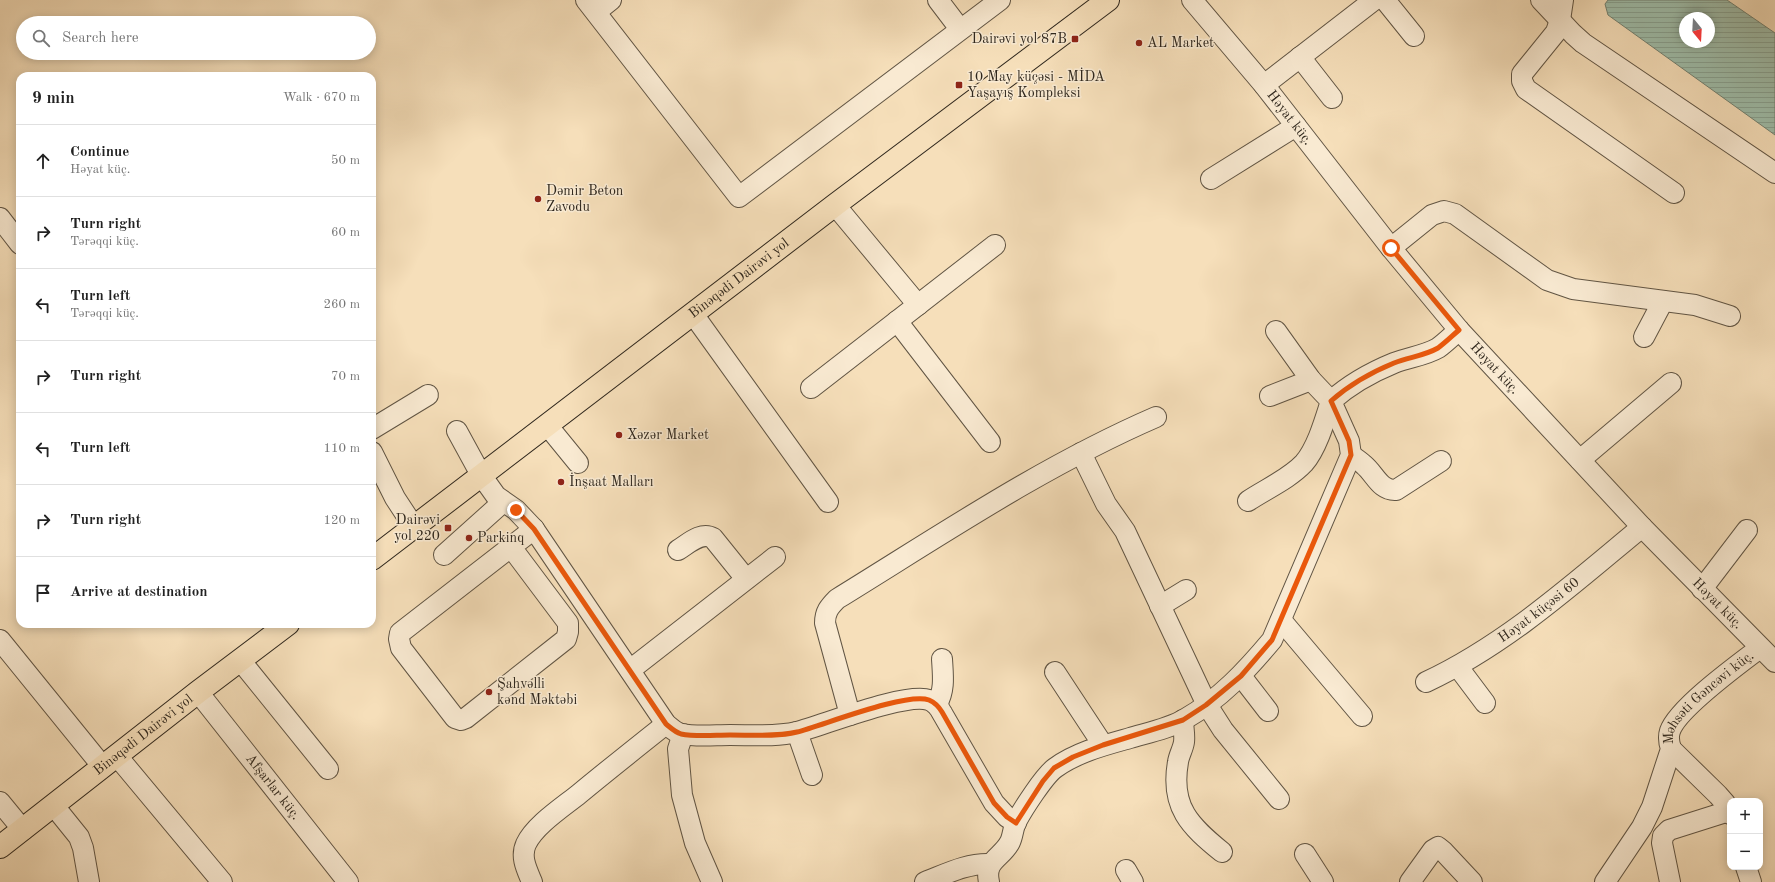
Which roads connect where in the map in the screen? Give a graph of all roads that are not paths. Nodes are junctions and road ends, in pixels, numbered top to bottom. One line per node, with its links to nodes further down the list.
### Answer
1 (611, 0): 10 (street)
2 (938, 0): 12 (street)
3 (1000, 0): 12 (street)
4 (1108, 0): 21 (main road, Binəqədi Dairəvi yol)
5 (1192, 0): 15 (street, Həyat küç.)
6 (1374, 0): 14 (street)
7 (1385, 0): 13 (street)
8 (1542, 0): 11 (street)
9 (1563, 0): 11 (street)
10 (591, 6): 12 (street)
11 (1560, 20): 18 (street); 20 (street)
12 (960, 29)
13 (1414, 36)
14 (1300, 57): 15 (street); 16 (street)
15 (1264, 85): 17 (street, Həyat küç.)
16 (1332, 98)
17 (1296, 126): 19 (street); 25 (street, Həyat küç.)
18 (1775, 173)
19 (1211, 180)
20 (1674, 193)
21 (835, 204): 27 (street); 28 (main road, Binəqədi Dairəvi yol)
22 (0, 218): 23 (street)
23 (16, 239)
24 (995, 245): 27 (street)
25 (1391, 248): 26 (street); 31 (street, Həyat küç.)
26 (1663, 301): 29 (street); 33 (street)
27 (918, 305): 30 (street)
28 (693, 314): 41 (main road, Binəqədi Dairəvi yol); 54 (street)
29 (1730, 316)
30 (897, 322): 36 (street); 44 (street)
31 (1459, 330): 39 (street); 48 (street, Həyat küç.)
32 (1276, 331): 34 (street)
33 (1644, 337)
34 (1311, 380): 38 (street); 39 (street)
35 (1671, 383): 48 (street)
36 (811, 388)
37 (428, 395): 42 (street)
38 (1270, 396)
39 (1331, 401): 46 (street); 52 (street)
40 (1156, 417): 45 (street)
41 (547, 425): 50 (street); 51 (main road, Binəqədi Dairəvi yol)
42 (376, 427)
43 (457, 431): 51 (street)
44 (990, 442)
45 (1082, 452): 67 (street); 85 (street)
46 (1351, 455): 49 (street); 68 (street)
47 (376, 460): 55 (street)
48 (1580, 460): 56 (street, Həyat küç.)
49 (1441, 461)
50 (578, 463)
51 (481, 475): 53 (street); 55 (main road, Binəqədi Dairəvi yol)
52 (1248, 501)
53 (503, 502): 57 (street); 61 (street)
54 (828, 502)
55 (414, 527): 62 (main road, Binəqədi Dairəvi yol)
56 (1642, 527): 65 (street, Həyat küç.); 75 (street, Həyat küçəsi 60)
57 (534, 529): 59 (street); 76 (street)
58 (1747, 530): 65 (street)
59 (511, 547): 59 (street)
60 (678, 550): 64 (street)
61 (444, 555)
62 (376, 556)
63 (775, 557): 64 (street)
64 (746, 579): 76 (street)
65 (1702, 589): 71 (street, Həyat küç.)
66 (1186, 590): 67 (street)
67 (1160, 606): 83 (street)
68 (1281, 620): 78 (street); 86 (street)
69 (283, 628): 73 (main road, Binəqədi Dairəvi yol)
70 (0, 640): 92 (street)
71 (1760, 648): 74 (street, Həyat küç.); 91 (street, Məhsəti Gəncəvi küç.)
72 (942, 659): 82 (street)
73 (240, 660): 80 (main road, Binəqədi Dairəvi yol); 93 (street)
74 (1775, 662)
75 (1458, 667): 79 (street, Həyat küçəsi 60); 81 (street)
76 (630, 670): 88 (street)
77 (1055, 672): 90 (street)
78 (1241, 676): 83 (street); 84 (street)
79 (1426, 682)
80 (198, 692): 92 (main road, Binəqədi Dairəvi yol); 109 (street, Afşarlar küç.)
81 (1485, 703)
82 (937, 704): 85 (street); 100 (street)
83 (1206, 705): 87 (street); 95 (street)
84 (1268, 711)
85 (850, 715): 89 (street)
86 (1362, 716)
87 (1183, 720): 90 (street); 103 (street)
88 (674, 729): 89 (street); 110 (street); 111 (street)
89 (797, 732): 94 (street)
90 (1103, 745): 100 (street)
91 (1671, 749): 98 (street); 116 (street, Məhsəti Gəncəvi küç.)
92 (110, 762): 97 (main road, Binəqədi Dairəvi yol); 108 (street)
93 (328, 769)
94 (812, 775)
95 (1279, 799)
96 (0, 802): 101 (street)
97 (54, 806): 101 (main road, Binəqədi Dairəvi yol); 107 (street)
98 (1727, 808)
99 (1727, 813): 117 (street)
100 (1016, 823): 106 (street)
101 (22, 830): 102 (main road, Binəqədi Dairəvi yol)
102 (0, 847)
103 (1222, 852)
104 (1305, 854): 113 (street)
105 (1747, 870): 118 (street)
106 (990, 873): 112 (street)
107 (89, 882)
108 (222, 882)
109 (348, 882)
110 (532, 882)
111 (712, 882)
112 (925, 882)
113 (1322, 882)
114 (1410, 882): 115 (street)
115 (1472, 882)
116 (1605, 882)
117 (1670, 882)
118 (1751, 882)

